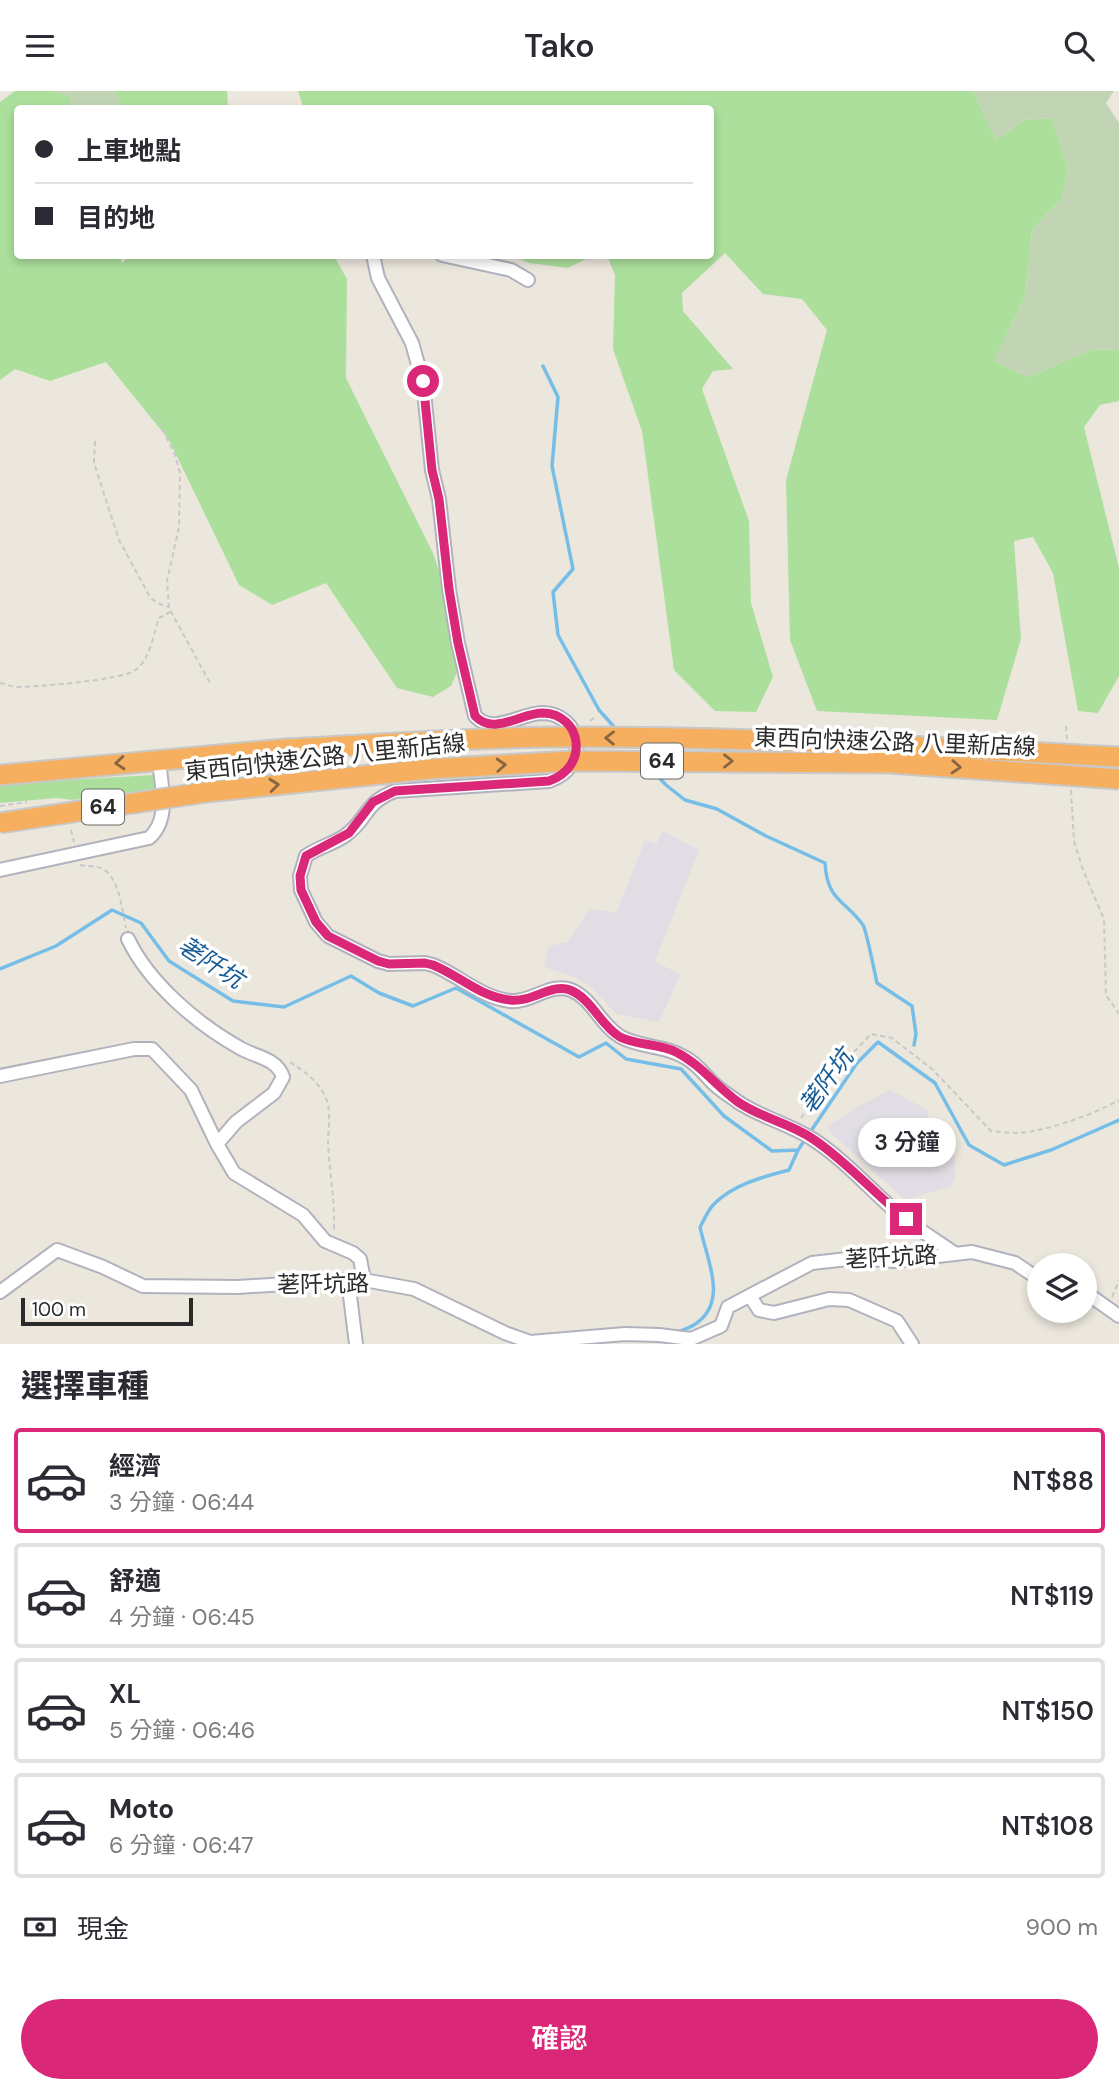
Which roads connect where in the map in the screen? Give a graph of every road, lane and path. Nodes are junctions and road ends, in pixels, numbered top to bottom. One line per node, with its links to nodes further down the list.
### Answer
1 (374, 259): 25 (street)
2 (460, 259): 3 (street)
3 (528, 280)
4 (155, 414): 6 (path)
5 (95, 441): 6 (path)
6 (169, 607): 7 (path)
7 (171, 612): 8 (path); 9 (path)
8 (0, 683)
9 (210, 683)
10 (1066, 726): 11 (path)
11 (1067, 739)
12 (1119, 757): 13 (highway, 東西向快速公路 八里新店線 / 64, one-way to 13, bridge)
13 (159, 760): 14 (highway, 東西向快速公路 八里新店線 / 64, one-way to 14); 19 (street)
14 (0, 775)
15 (1119, 779): 17 (highway, 東西向快速公路 八里新店線 / 64, one-way to 15, bridge)
16 (1071, 790): 21 (path)
17 (0, 823)
18 (77, 862): 20 (path)
19 (0, 870)
20 (128, 939): 22 (street)
21 (1119, 1014)
22 (262, 1058): 26 (street); 27 (path)
23 (0, 1076): 26 (street)
24 (1119, 1100): 25 (path)
25 (796, 1129): 28 (street)
26 (216, 1145): 27 (street)
27 (334, 1244): 31 (street)
28 (954, 1253): 29 (street, 荖阡坑路); 34 (street, 荖阡坑路)
29 (1027, 1271)
30 (348, 1280): 31 (street, 荖阡坑路); 33 (street, 荖阡坑路); 38 (street)
31 (364, 1280): 34 (street, 荖阡坑路)
32 (1119, 1281): 36 (path)
33 (0, 1292)
34 (750, 1296): 39 (street)
35 (1097, 1301): 36 (street)
36 (1106, 1307): 37 (street)
37 (1119, 1316)
38 (356, 1344)
39 (912, 1344)

